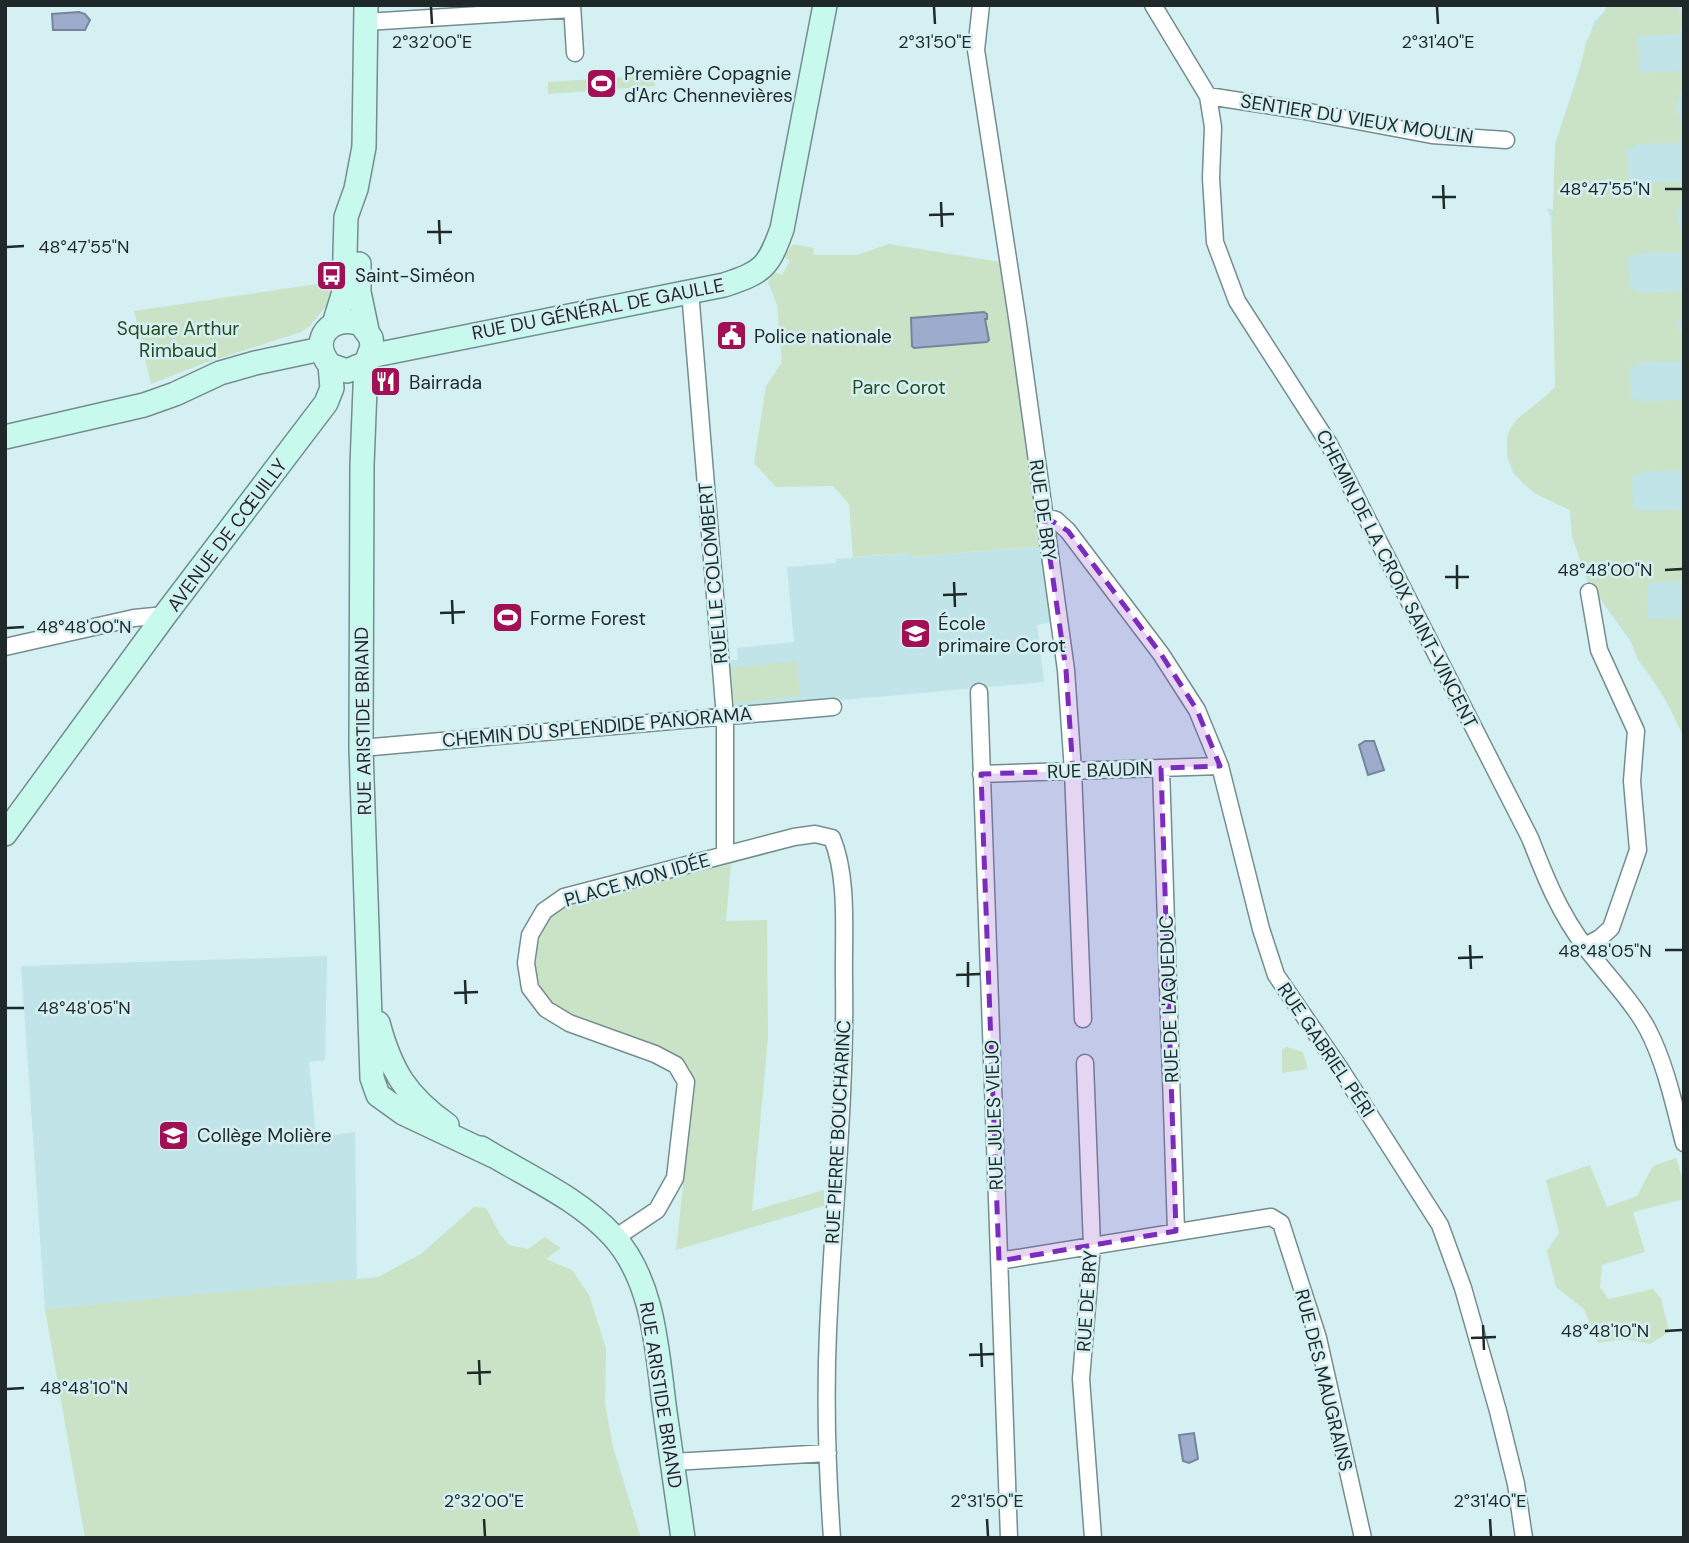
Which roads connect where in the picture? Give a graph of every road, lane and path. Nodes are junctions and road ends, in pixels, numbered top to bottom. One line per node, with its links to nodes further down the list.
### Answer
1 (825, 5): 10 (street, RUE DU GÉNÉRAL DE GAULLE)
2 (981, 5): 17 (street, RUE DE BRY)
3 (1153, 5): 7 (street, CHEMIN DE LA CROIX SAINT-VINCENT)
4 (572, 7): 5 (street); 6 (street)
5 (366, 13): 9 (street)
6 (575, 53)
7 (1208, 96): 8 (street, SENTIER DU VIEUX MOULIN); 31 (street, CHEMIN DE LA CROIX SAINT-VINCENT)
8 (1506, 141)
9 (356, 189): 11 (street); 12 (street)
10 (690, 291): 13 (street, RUE DU GÉNÉRAL DE GAULLE); 23 (street, RUELLE COLOMBERT)
11 (334, 324): 12 (street); 14 (street)
12 (367, 330): 13 (street)
13 (368, 360): 14 (street); 16 (street, RUE ARISTIDE BRIAND)
14 (331, 361): 15 (street); 16 (street, RUE ARISTIDE BRIAND); 19 (street, AVENUE DE CŒUILLY)
15 (5, 437)
16 (362, 465): 24 (street, RUE ARISTIDE BRIAND)
17 (1044, 516): 25 (street, RUE GABRIEL PÉRI); 27 (street, RUE DE BRY)
18 (1590, 592): 31 (street)
19 (166, 615): 20 (street); 29 (street, AVENUE DE CŒUILLY)
20 (5, 648)
21 (979, 692): 28 (street, RUE JULES VIEJO)
22 (833, 706): 23 (street, CHEMIN DU SPLENDIDE PANORAMA)
23 (724, 717): 24 (street, CHEMIN DU SPLENDIDE PANORAMA); 30 (street, RUELLE COLOMBERT)
24 (360, 748): 36 (street, RUE ARISTIDE BRIAND)
25 (1220, 766): 26 (street, RUE BAUDIN); 46 (street, RUE GABRIEL PÉRI)
26 (1161, 768): 27 (street, RUE BAUDIN); 35 (street, RUE DE L'AQUEDUC)
27 (1073, 771): 28 (street, RUE BAUDIN); 32 (street, RUE DE BRY)
28 (981, 774): 38 (street, RUE JULES VIEJO)
29 (5, 834)
30 (725, 855): 36 (street, PLACE MON IDÉE); 39 (street, RUE PIERRE BOUCHARINC)
31 (1585, 946): 34 (street, CHEMIN DE LA CROIX SAINT-VINCENT)
32 (1083, 1019)
33 (1085, 1063): 37 (street, RUE DE BRY)
34 (1684, 1143)
35 (1176, 1231): 37 (street); 45 (street, RUE DES MAUGRAINS)
36 (615, 1238): 40 (street, RUE ARISTIDE BRIAND)
37 (1092, 1245): 38 (street); 44 (street, RUE DE BRY)
38 (999, 1261): 43 (street, RUE JULES VIEJO)
39 (828, 1452): 40 (street); 42 (street, RUE PIERRE BOUCHARINC)
40 (673, 1462): 41 (street, RUE ARISTIDE BRIAND)
41 (683, 1538)
42 (832, 1538)
43 (1009, 1538)
44 (1093, 1538)
45 (1363, 1538)
46 (1524, 1538)

